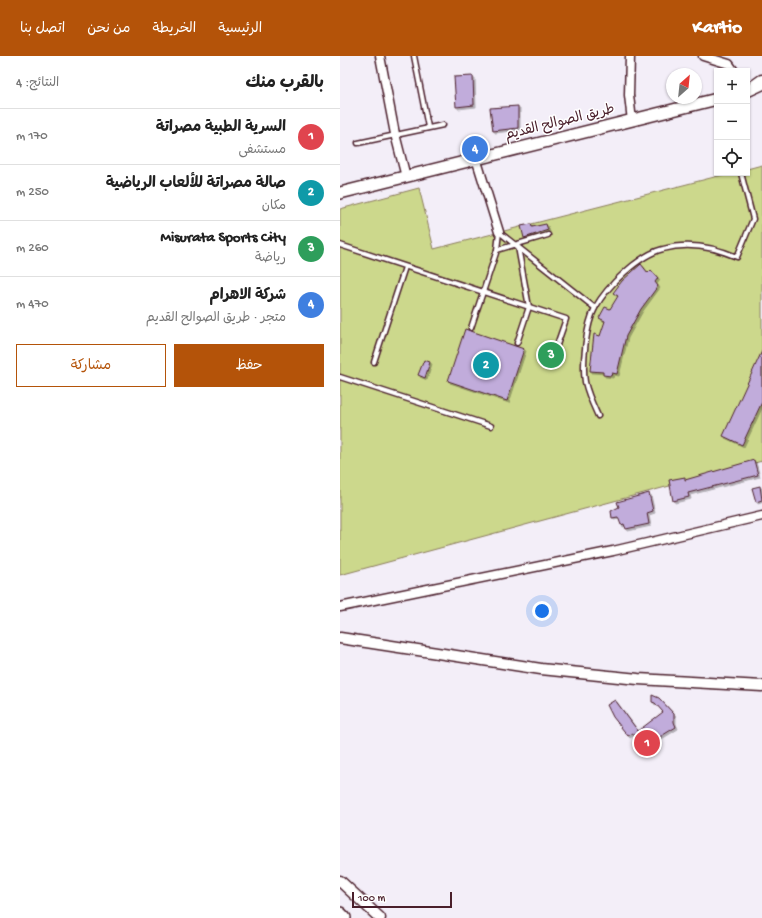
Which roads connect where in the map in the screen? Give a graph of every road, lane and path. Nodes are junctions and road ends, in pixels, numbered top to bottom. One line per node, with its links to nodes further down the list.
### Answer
1 (380, 56): 10 (street)
2 (414, 56): 9 (lane)
3 (630, 56): 7 (street)
4 (703, 56): 5 (street)
5 (732, 68)
6 (714, 100): 7 (main road, طريق الصوالح القديم)
7 (632, 120): 12 (main road, طريق الصوالح القديم)
8 (443, 125): 9 (lane)
9 (428, 127): 10 (lane)
10 (395, 134): 11 (lane); 14 (street)
11 (358, 143)
12 (476, 158): 14 (main road, طريق الصوالح القديم); 16 (street)
13 (742, 176): 24 (lane)
14 (406, 177): 15 (main road, طريق الصوالح القديم)
15 (340, 193)
16 (499, 232): 19 (lane); 20 (lane)
17 (548, 235): 19 (lane)
18 (340, 245): 21 (lane)
19 (516, 246): 20 (lane); 23 (lane); 24 (lane)
20 (497, 250): 22 (lane)
21 (405, 266): 22 (lane); 27 (lane)
22 (483, 292): 23 (lane); 25 (lane)
23 (529, 307): 26 (lane); 28 (lane)
24 (595, 308): 30 (lane)
25 (470, 328)
26 (517, 343)
27 (374, 362)
28 (550, 365)
29 (340, 377): 31 (lane)
30 (598, 416)
31 (491, 426)
32 (762, 516): 33 (street)
33 (340, 607)
34 (340, 638): 35 (street)
35 (762, 686)
36 (340, 881): 39 (street)
37 (340, 914): 38 (highway)
38 (344, 918)
39 (380, 918)

